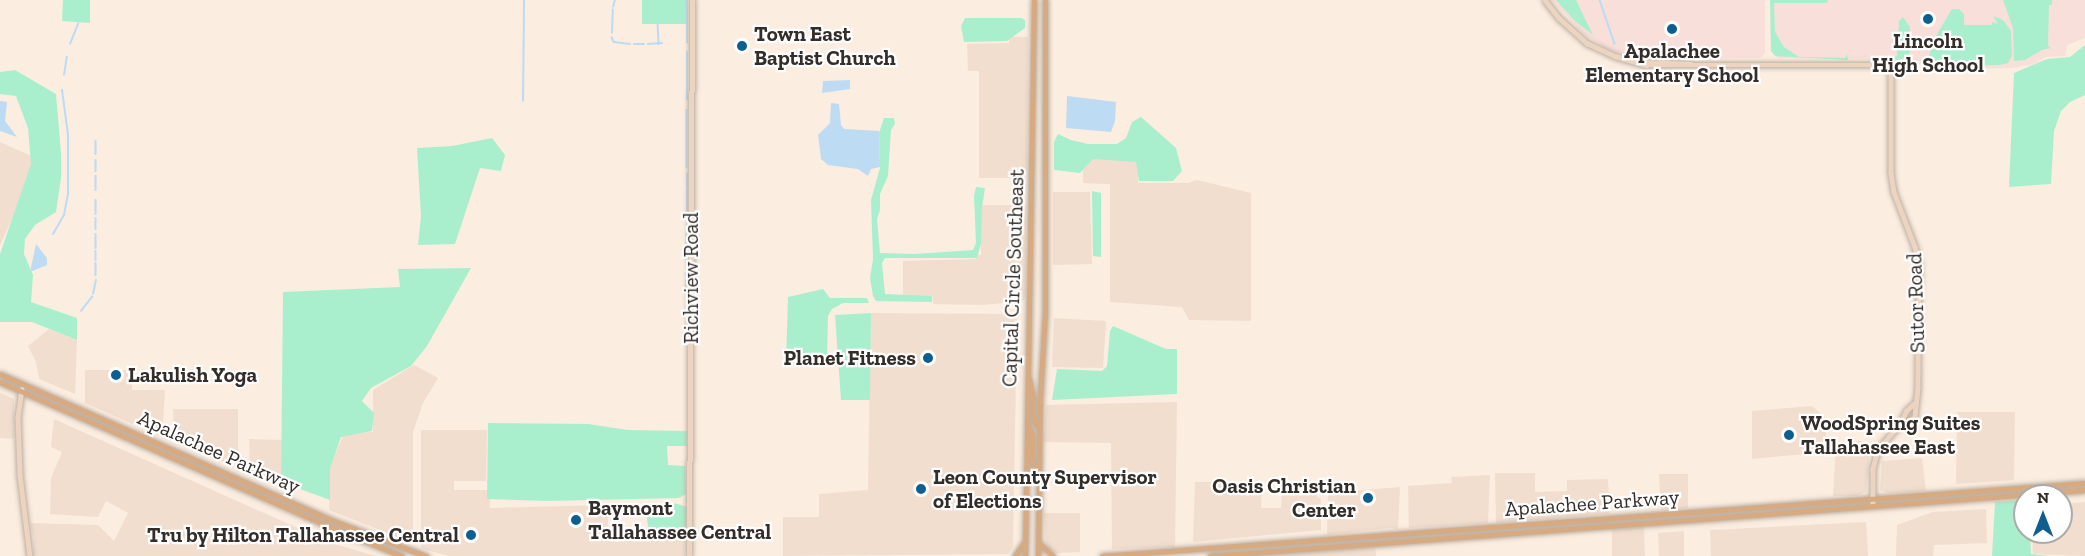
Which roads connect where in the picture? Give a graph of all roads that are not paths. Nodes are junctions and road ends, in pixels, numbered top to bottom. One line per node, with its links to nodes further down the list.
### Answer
1 (692, 0): 40 (street, Richview Road)
2 (1034, 0): 5 (main road, Capital Circle Southeast)
3 (1045, 0): 6 (main road, Capital Circle Southeast)
4 (1545, 0): 12 (street, Sutor Road)
5 (1033, 182): 6 (main road); 8 (main road, Capital Circle Southeast)
6 (1044, 196): 22 (main road, Capital Circle Southeast)
7 (0, 374): 10 (main road, Apalachee Parkway)
8 (1028, 375): 18 (main road, Capital Circle Southeast); 22 (main road)
9 (0, 382): 11 (main road, Apalachee Parkway)
10 (24, 384): 11 (street); 16 (main road, Apalachee Parkway)
11 (21, 392): 20 (main road, Apalachee Parkway); 37 (street)
12 (1916, 402): 13 (street); 14 (street, Sutor Road)
13 (1910, 409): 14 (street); 15 (street)
14 (1916, 412): 17 (street)
15 (1905, 414): 17 (street); 21 (street)
16 (104, 419): 19 (main road, Apalachee Parkway); 20 (main road)
17 (1912, 420): 21 (street)
18 (1027, 424): 26 (main road); 35 (main road, Capital Circle Southeast)
19 (117, 426): 20 (main road); 23 (main road, Apalachee Parkway)
20 (106, 428): 24 (main road, Apalachee Parkway)
21 (1897, 428): 32 (street)
22 (1039, 429): 26 (main road, Capital Circle Southeast)
23 (165, 446): 24 (main road); 39 (main road, Apalachee Parkway)
24 (154, 450): 38 (main road, Apalachee Parkway)
25 (2085, 483): 27 (main road, Apalachee Parkway)
26 (1038, 484): 36 (main road, Capital Circle Southeast)
27 (1998, 490): 29 (main road, Apalachee Parkway); 31 (main road)
28 (2085, 490): 31 (main road, Apalachee Parkway)
29 (1989, 491): 30 (main road); 32 (main road, Apalachee Parkway)
30 (1982, 498): 31 (main road, Apalachee Parkway); 32 (main road, Apalachee Parkway)
31 (1991, 498)
32 (1873, 503): 33 (main road, Apalachee Parkway); 34 (main road, Apalachee Parkway)
33 (1768, 507): 34 (main road); 45 (main road, Apalachee Parkway)
34 (1755, 516): 46 (main road, Apalachee Parkway)
35 (1026, 540): 41 (main road); 42 (main road, Capital Circle Southeast)
36 (1038, 541): 43 (main road, Capital Circle Southeast); 44 (main road)
37 (30, 556)
38 (402, 556)
39 (426, 556)
40 (689, 556)
41 (1015, 556)
42 (1025, 556)
43 (1038, 556)
44 (1053, 556)
45 (1102, 556)
46 (1210, 556)

